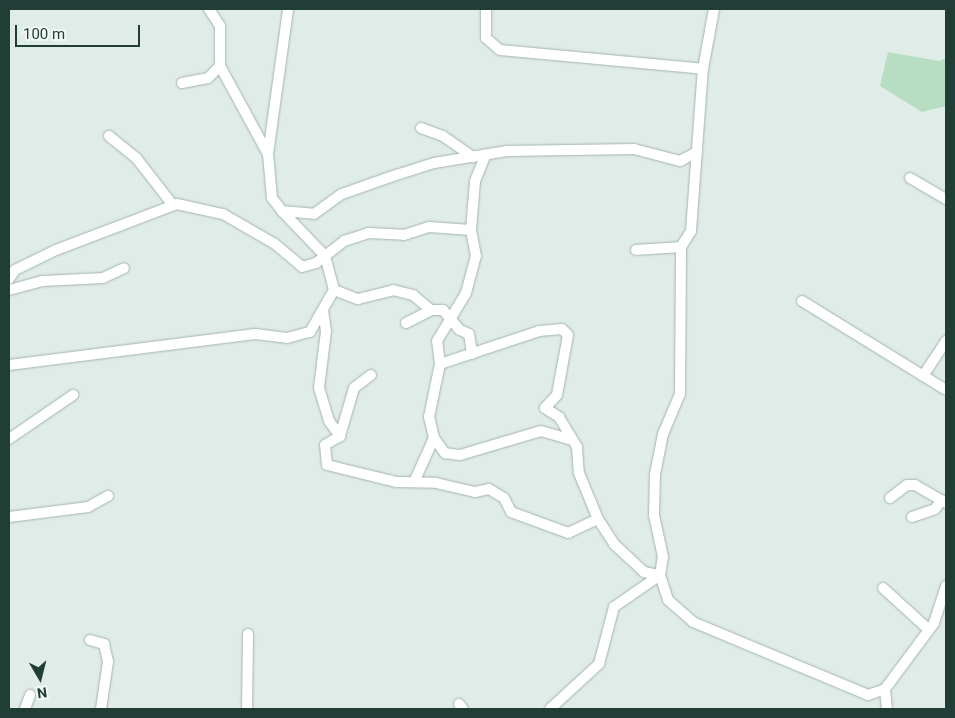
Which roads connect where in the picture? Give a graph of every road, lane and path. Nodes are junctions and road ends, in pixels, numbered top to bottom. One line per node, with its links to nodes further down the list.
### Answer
1 (210, 9): 5 (street)
2 (288, 9): 11 (street)
3 (486, 9): 6 (street)
4 (714, 9): 6 (street)
5 (220, 66): 7 (street); 11 (street)
6 (703, 69): 10 (street)
7 (182, 83)
8 (421, 128): 12 (street)
9 (109, 136): 17 (street)
10 (697, 152): 13 (street); 14 (street)
11 (268, 154): 18 (street)
12 (481, 157): 13 (street); 18 (street); 19 (street)
13 (680, 161): 14 (street)
14 (694, 177): 20 (street)
15 (910, 178): 16 (street)
16 (946, 199)
17 (172, 205): 22 (street); 24 (street)
18 (282, 211): 22 (street)
19 (471, 230): 22 (street); 30 (street)
20 (681, 247): 21 (street); 55 (street)
21 (636, 250)
22 (325, 256): 26 (street)
23 (124, 268): 25 (street)
24 (9, 279)
25 (9, 290)
26 (334, 290): 28 (street); 29 (street)
27 (802, 301): 39 (street)
28 (322, 310): 32 (street); 34 (street)
29 (431, 310): 30 (street); 31 (street)
30 (451, 316): 35 (street); 36 (street)
31 (406, 323)
32 (310, 332): 34 (street); 37 (street)
33 (946, 342): 39 (street)
34 (324, 345): 43 (street)
35 (472, 354): 36 (street); 47 (street)
36 (440, 364): 45 (street)
37 (9, 365)
38 (371, 375): 42 (street)
39 (923, 376): 40 (street)
40 (946, 390)
41 (73, 395): 46 (street)
42 (342, 418): 43 (street); 44 (street)
43 (329, 421): 44 (street)
44 (340, 436): 48 (street)
45 (434, 438): 47 (street); 48 (street)
46 (9, 439)
47 (573, 440): 54 (street)
48 (415, 480): 54 (street)
49 (108, 496): 52 (street)
50 (890, 498): 51 (street)
51 (944, 502): 53 (street)
52 (9, 517)
53 (912, 517)
54 (598, 519): 55 (street)
55 (660, 575): 61 (street); 66 (street)
56 (946, 586): 58 (street)
57 (883, 588): 58 (street)
58 (927, 628): 61 (street)
59 (248, 634): 65 (street)
60 (90, 640): 64 (street)
61 (885, 689): 67 (street)
62 (30, 695): 63 (street)
63 (25, 709)
64 (101, 709)
65 (247, 709)
66 (550, 709)
67 (887, 709)

